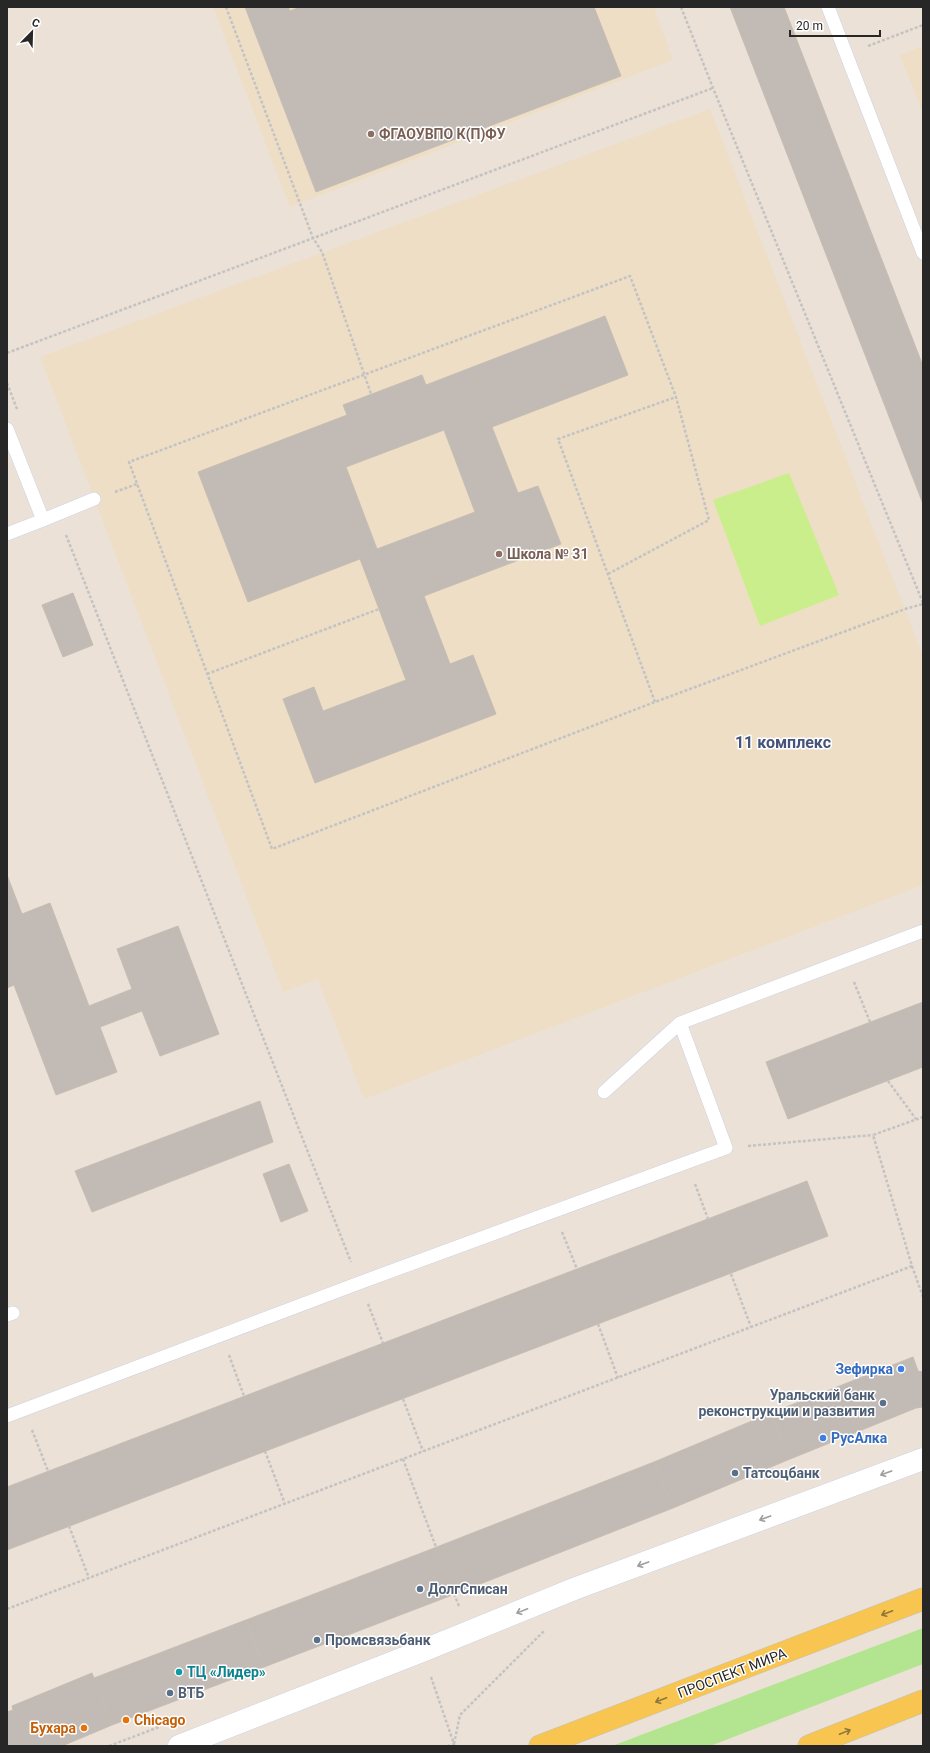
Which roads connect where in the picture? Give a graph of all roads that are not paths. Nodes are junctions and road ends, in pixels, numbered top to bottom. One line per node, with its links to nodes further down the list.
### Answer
1 (828, 7): 2 (lane)
2 (923, 253)
3 (7, 429): 5 (lane)
4 (94, 499): 5 (lane)
5 (43, 520): 6 (lane)
6 (7, 534)
7 (923, 932): 8 (lane)
8 (680, 1024): 9 (lane); 10 (lane)
9 (604, 1092)
10 (7, 1416)
11 (923, 1459): 14 (street, one-way to 14)
12 (923, 1599): 15 (main road, ПРОСПЕКТ МИРА, one-way to 15)
13 (923, 1701): 16 (main road, one-way to 13)
14 (179, 1746)
15 (540, 1746)
16 (809, 1746)

